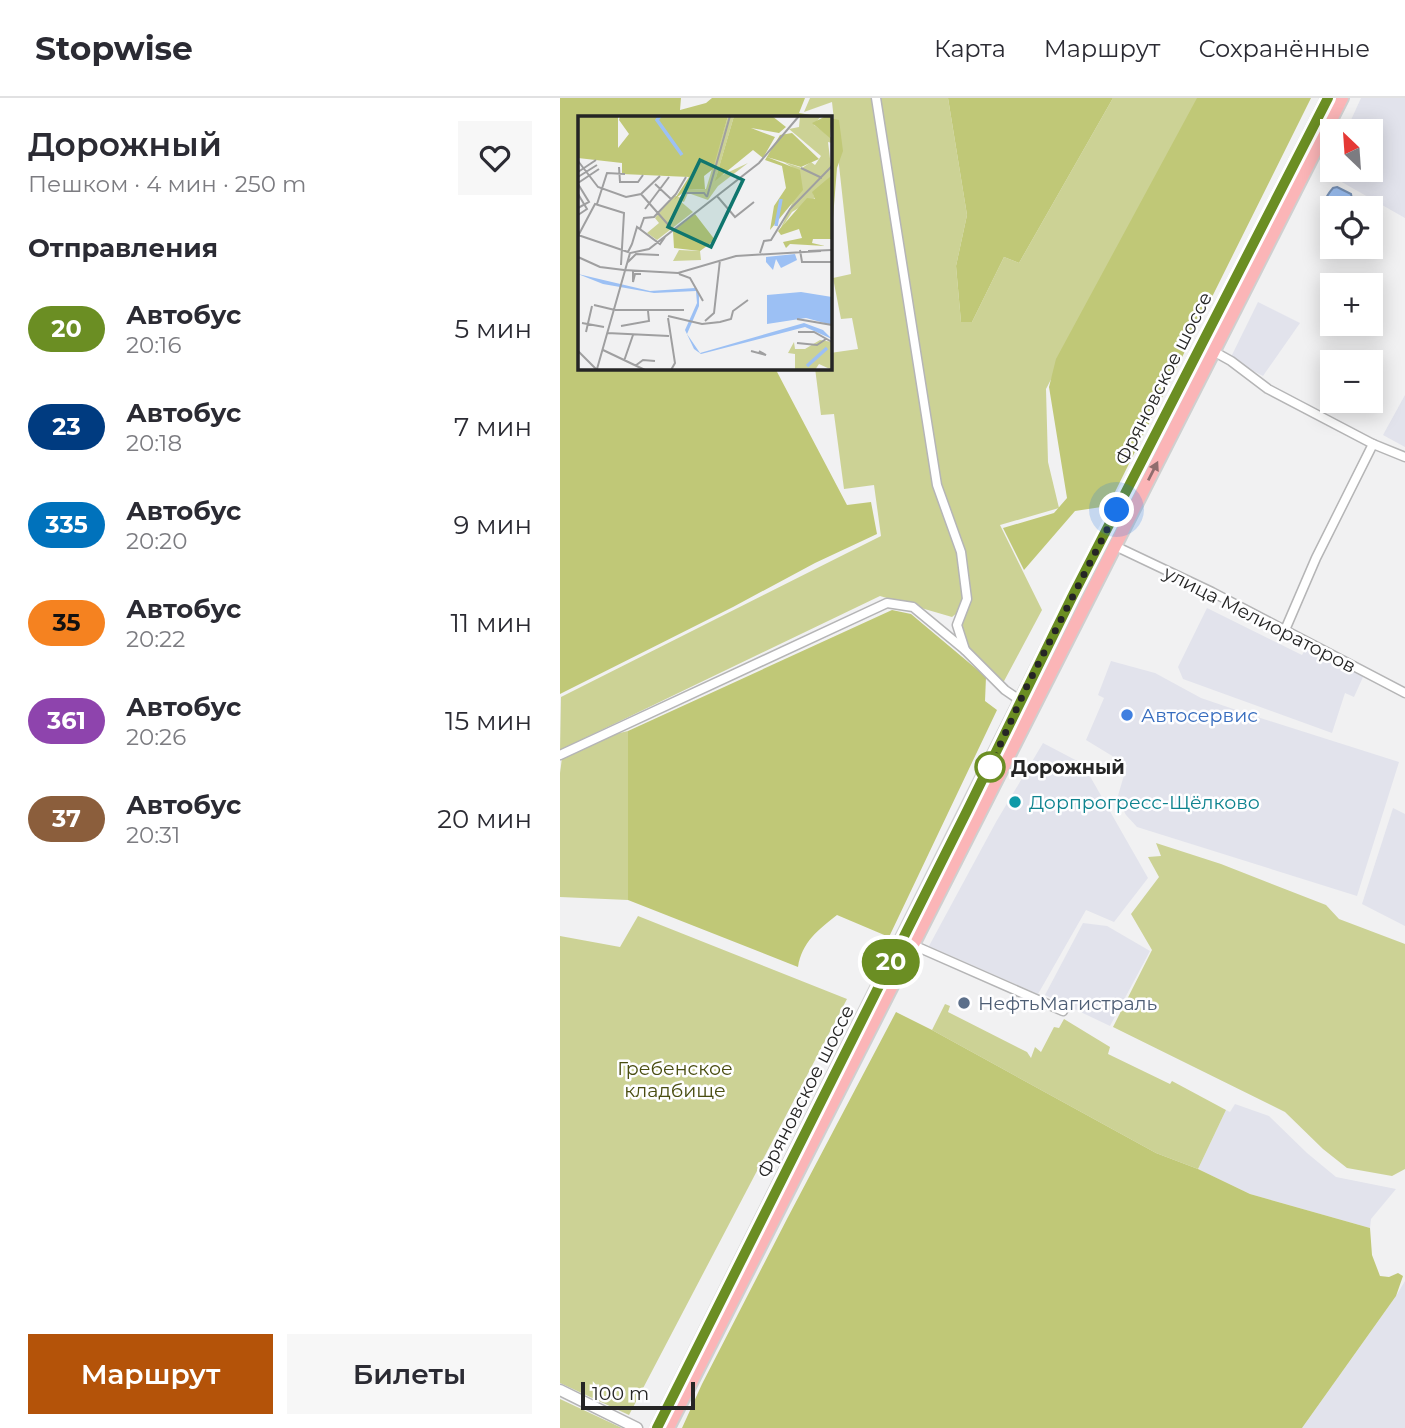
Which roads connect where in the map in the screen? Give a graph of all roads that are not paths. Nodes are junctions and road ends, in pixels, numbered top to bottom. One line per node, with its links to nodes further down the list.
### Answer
1 (876, 98): 9 (street)
2 (1328, 98): 11 (main road, Фряновское шоссе)
3 (1342, 98): 4 (main road, Фряновское шоссе)
4 (1213, 351): 5 (street); 7 (main road, Фряновское шоссе, one-way to 4)
5 (1373, 444): 6 (street); 8 (street)
6 (1405, 457)
7 (1115, 547): 8 (street, улица Мелиораторов); 13 (main road, Фряновское шоссе)
8 (1285, 630): 10 (street, улица Мелиораторов)
9 (965, 650): 11 (street); 12 (street)
10 (1404, 689)
11 (1021, 701): 16 (main road, Фряновское шоссе)
12 (560, 755)
13 (913, 945): 14 (street); 16 (main road, Фряновское шоссе)
14 (1063, 1011)
15 (560, 1390): 17 (street)
16 (662, 1426): 17 (street)
17 (637, 1427)

